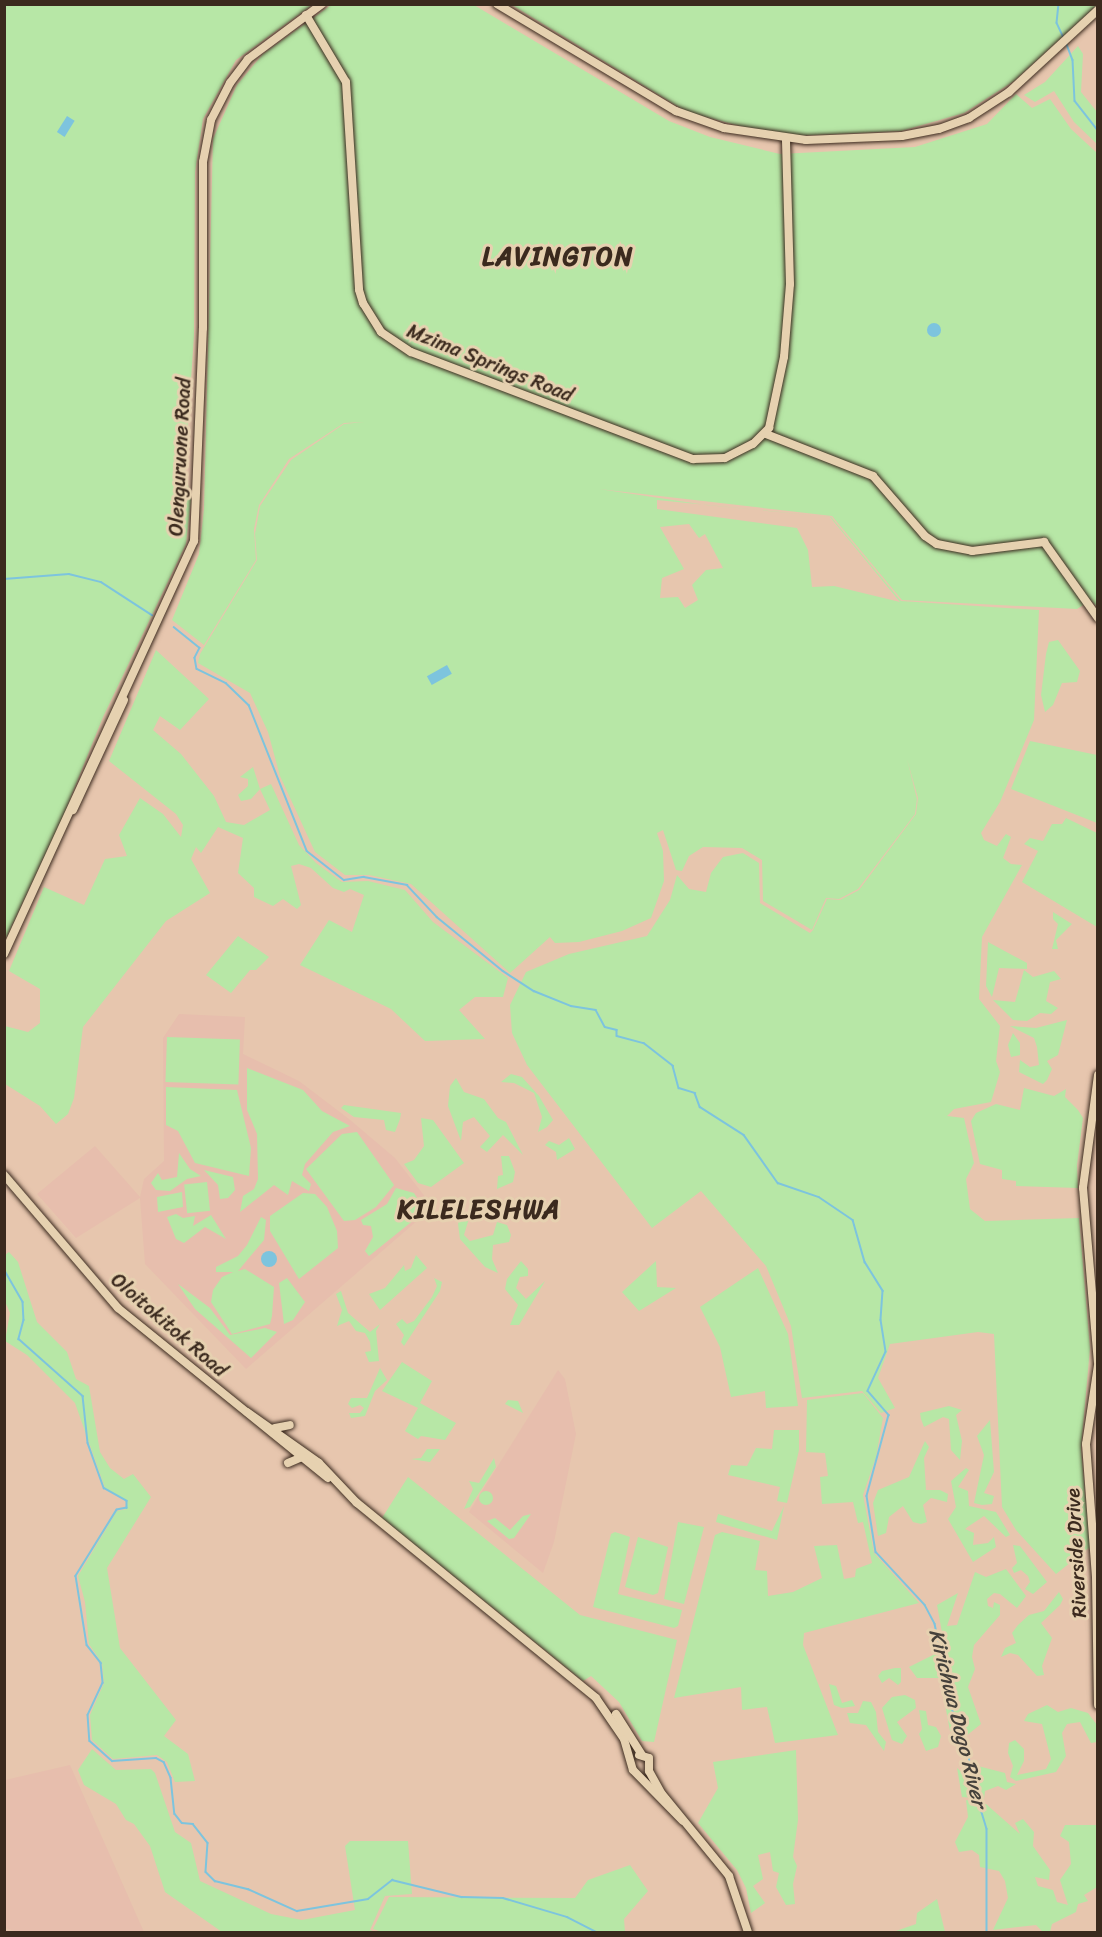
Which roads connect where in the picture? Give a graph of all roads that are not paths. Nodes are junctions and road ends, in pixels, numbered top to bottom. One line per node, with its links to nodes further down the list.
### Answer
1 (322, 4): 4 (street, Olenguruone Road)
2 (497, 4): 5 (street)
3 (1098, 10): 5 (street)
4 (306, 15): 6 (street, Mzima Springs Road); 8 (street, Olenguruone Road)
5 (786, 140): 6 (street)
6 (766, 434): 7 (street)
7 (1098, 618)
8 (4, 954)
9 (1098, 1075): 11 (street, Riverside Drive)
10 (5, 1175): 12 (street, Oloitokitok Road)
11 (1098, 1363): 19 (street, Riverside Drive)
12 (247, 1412): 14 (street, Oloitokitok Road); 15 (street, Oloitokitok Road)
13 (290, 1425): 14 (street)
14 (274, 1428): 17 (street, Oloitokitok Road)
15 (302, 1457): 16 (street); 17 (street, Oloitokitok Road)
16 (288, 1462)
17 (333, 1480): 18 (street, Oloitokitok Road)
18 (596, 1698): 20 (street); 21 (street)
19 (1098, 1704)
20 (642, 1755): 21 (street); 22 (street)
21 (632, 1762): 22 (street)
22 (645, 1773): 23 (street)
23 (748, 1932)

